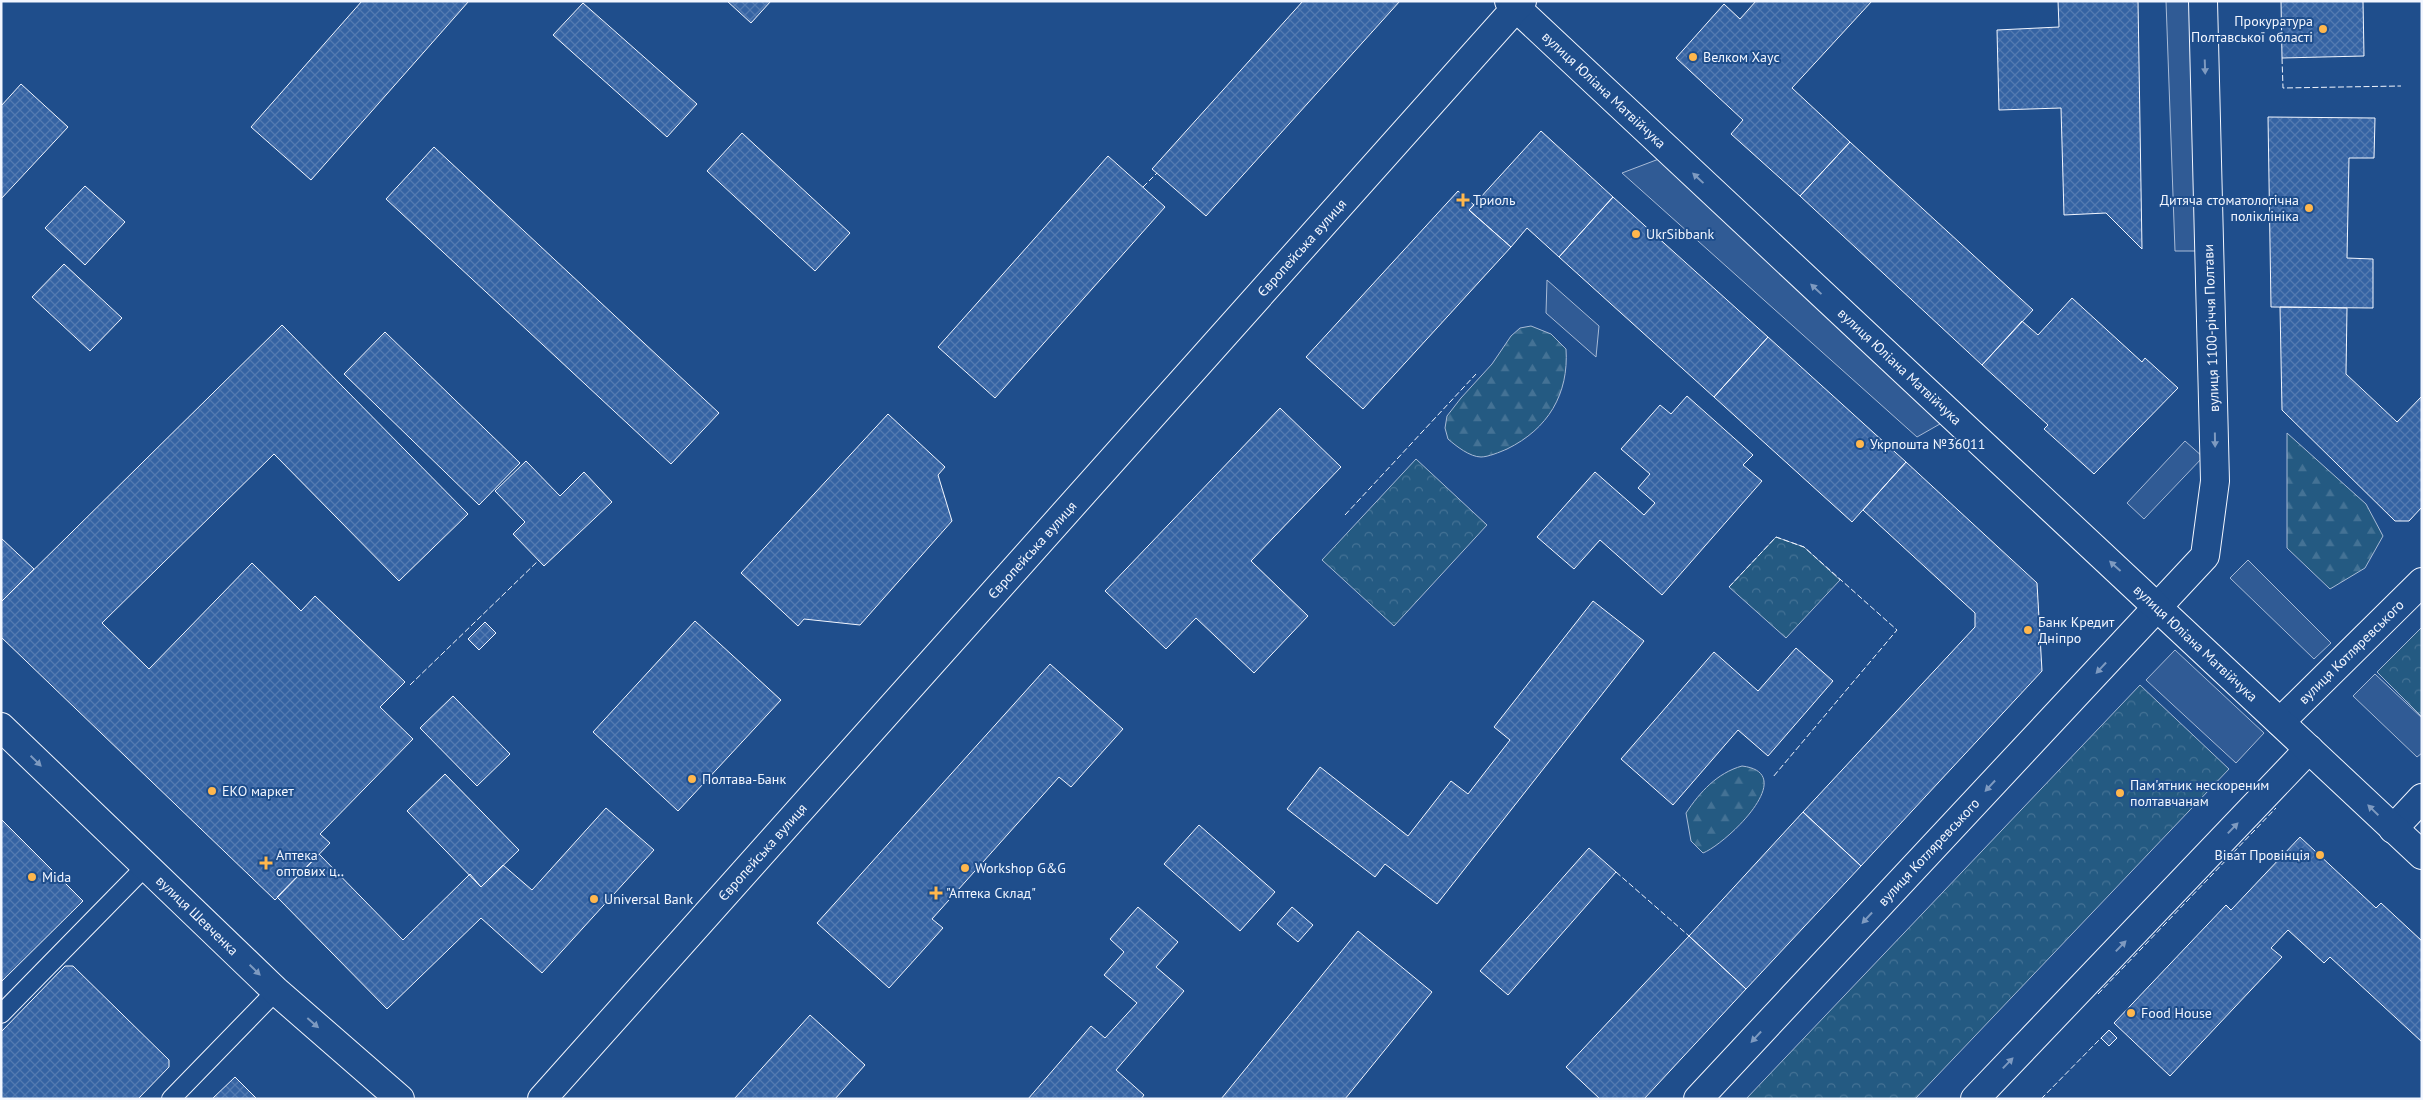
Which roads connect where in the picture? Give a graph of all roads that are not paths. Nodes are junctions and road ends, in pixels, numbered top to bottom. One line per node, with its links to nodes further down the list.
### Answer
1 (2203, 1): 4 (street, вулиця 1100-річчя Полтави, one-way to 4)
2 (1516, 3): 4 (street, вулиця Юліана Матвійчука, one-way to 2); 16 (street, Європейська вулиця)
3 (2422, 582): 5 (street, вулиця Котляревського)
4 (2158, 606): 5 (street, вулиця Юліана Матвійчука); 17 (street, вулиця Котляревського, one-way to 17)
5 (2280, 722): 7 (street, вулиця Юліана Матвійчука)
6 (1, 727): 11 (street, вулиця Шевченка, one-way to 11)
7 (2309, 749): 9 (street, вулиця Юліана Матвійчука, one-way to 7); 18 (street, one-way to 7)
8 (2422, 798): 9 (street)
9 (2393, 829): 10 (street, вулиця Юліана Матвійчука)
10 (2422, 855)
11 (146, 866): 12 (street, вулиця Шевченка, one-way to 12); 13 (lane)
12 (276, 991): 14 (lane); 15 (street, вулиця Шевченка, one-way to 15)
13 (1, 1014)
14 (171, 1099)
15 (400, 1099)
16 (542, 1099)
17 (1698, 1099)
18 (1975, 1099)

